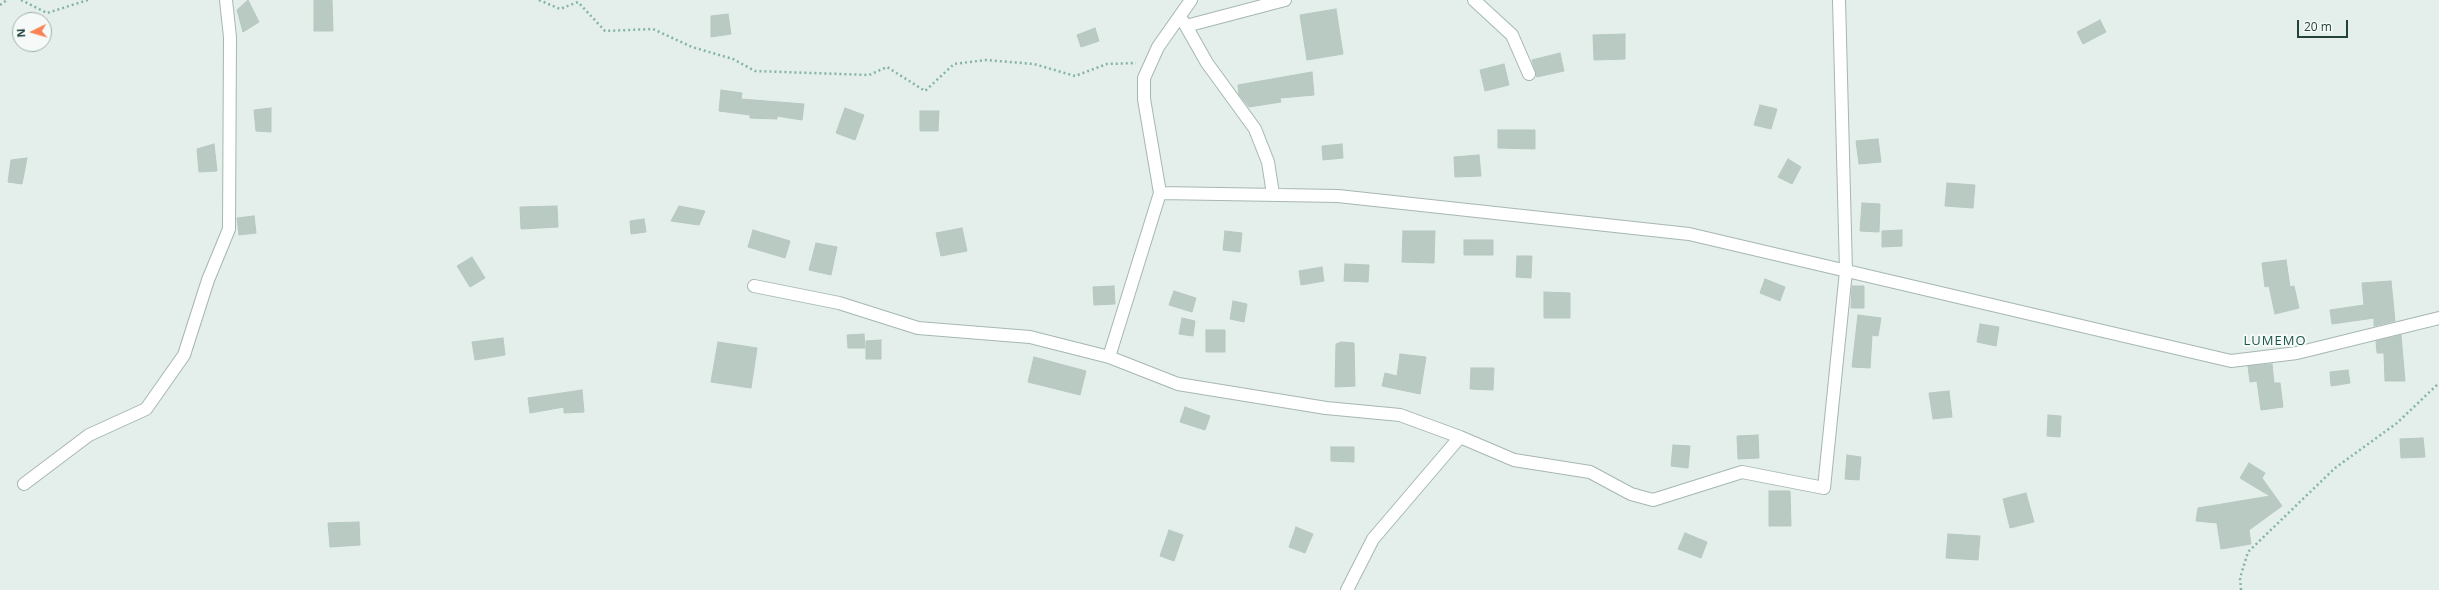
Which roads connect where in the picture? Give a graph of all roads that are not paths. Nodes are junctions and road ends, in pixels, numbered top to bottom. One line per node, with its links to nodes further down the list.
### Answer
1 (226, 0): 15 (street)
2 (1191, 0): 6 (street)
3 (1284, 0): 6 (street)
4 (1474, 0): 7 (street)
5 (1839, 0): 10 (street)
6 (1183, 21): 8 (street); 9 (street)
7 (1529, 74)
8 (1160, 193): 9 (street); 13 (street)
9 (1273, 194): 10 (street)
10 (1846, 271): 12 (street); 14 (street)
11 (754, 286): 13 (street)
12 (2439, 318)
13 (1109, 357): 14 (street)
14 (1460, 437): 16 (street)
15 (24, 484)
16 (1347, 590)

